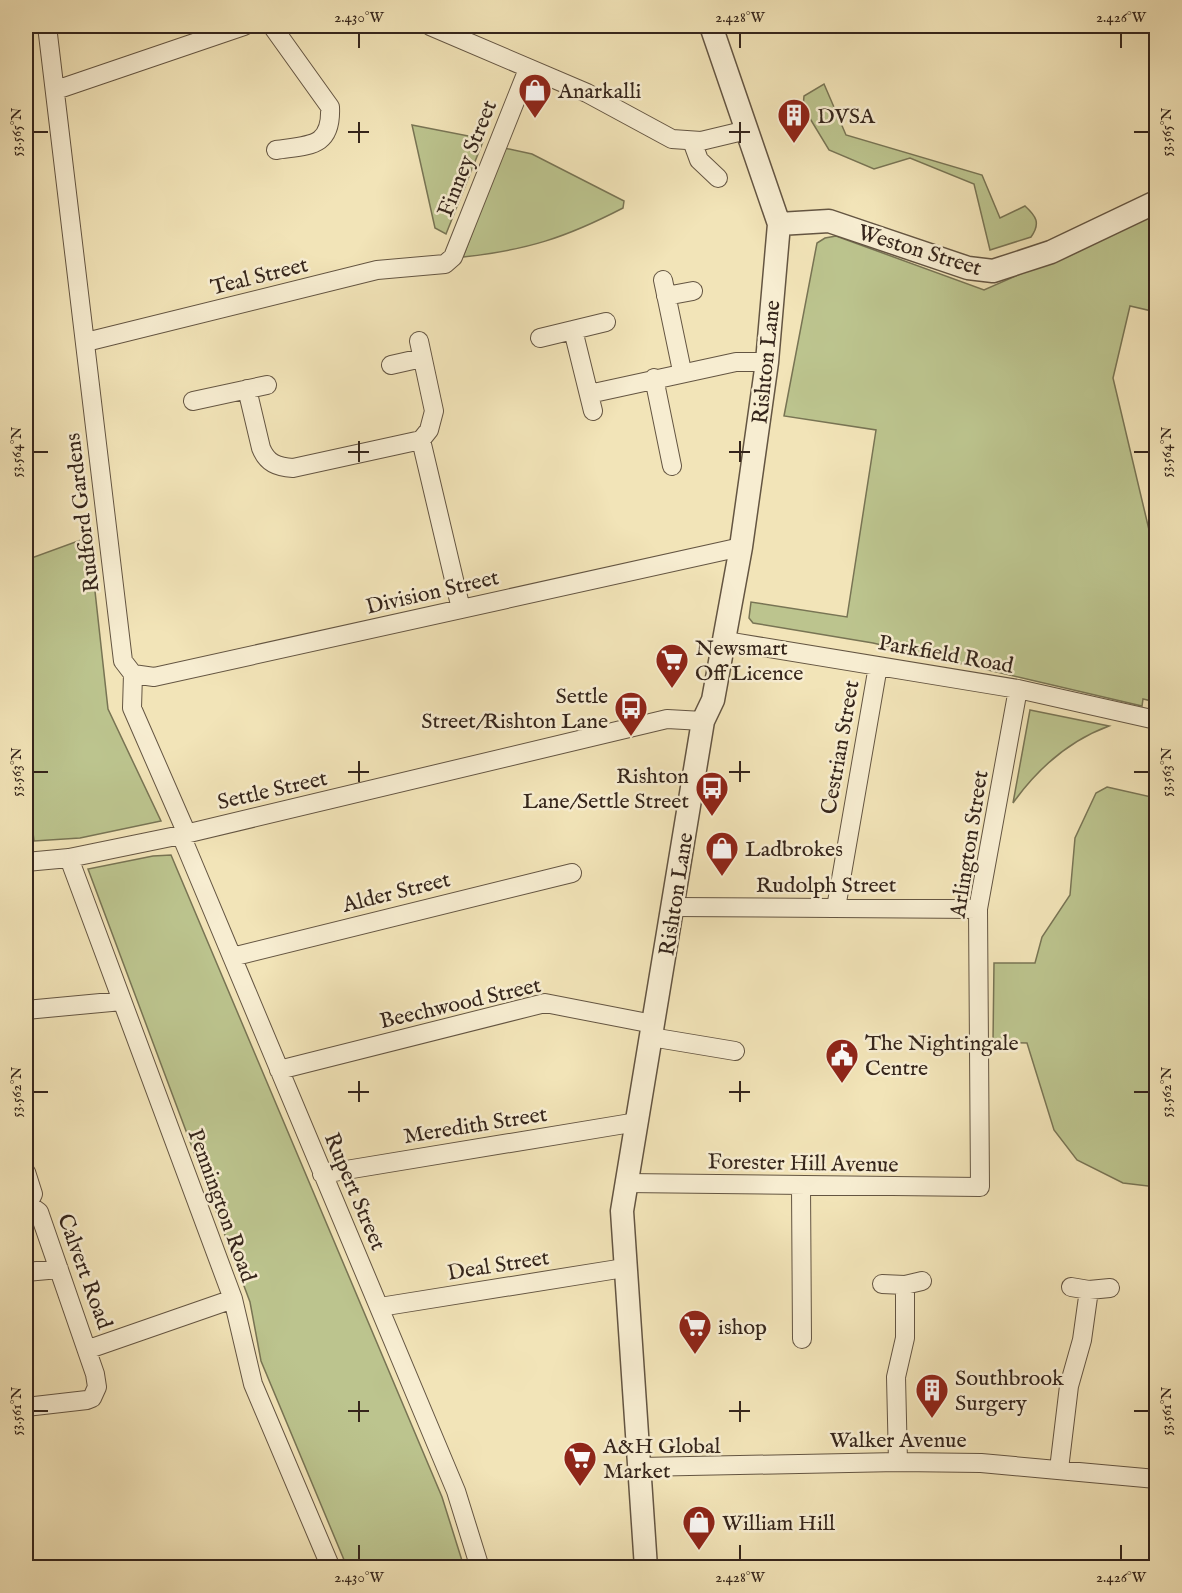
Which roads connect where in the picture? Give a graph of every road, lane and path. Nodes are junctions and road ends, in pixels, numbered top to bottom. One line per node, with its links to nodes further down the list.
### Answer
1 (47, 26): 8 (street)
2 (244, 26): 6 (street)
3 (272, 26): 11 (street)
4 (430, 26): 7 (street)
5 (711, 26): 9 (street)
6 (207, 32): 8 (street)
7 (528, 69): 10 (street); 15 (street, Finney Street)
8 (56, 90): 20 (street)
9 (747, 130): 10 (street); 14 (street)
10 (692, 141): 12 (street)
11 (276, 150)
12 (717, 178)
13 (1156, 202): 14 (street, Weston Street)
14 (779, 224): 21 (street, Rishton Lane)
15 (445, 264): 20 (street, Teal Street)
16 (693, 291): 23 (street)
17 (606, 322): 18 (street)
18 (573, 330): 19 (street); 24 (street)
19 (540, 338)
20 (86, 342): 34 (street, Rudford Gardens)
21 (767, 362): 23 (street); 30 (street, Rishton Lane)
22 (391, 365): 28 (street)
23 (682, 371): 24 (street)
24 (654, 378): 29 (street)
25 (267, 386): 26 (street)
26 (247, 389): 27 (street); 28 (street)
27 (193, 401)
28 (421, 441): 31 (street)
29 (672, 466)
30 (741, 547): 31 (street, Division Street); 32 (street, Rishton Lane)
31 (461, 609): 34 (street, Division Street)
32 (726, 641): 33 (street, Parkfield Road); 37 (street, Rishton Lane)
33 (878, 666): 35 (street, Parkfield Road); 43 (street, Cestrian Street)
34 (133, 674): 38 (street, Rupert Street)
35 (1018, 689): 36 (street, Parkfield Road); 44 (street, Arlington Street)
36 (1156, 720)
37 (704, 721): 38 (street, Settle Street); 42 (street, Rishton Lane)
38 (178, 836): 39 (street, Settle Street); 45 (street, Rupert Street)
39 (76, 857): 40 (street, Settle Street); 46 (street, Pennington Road)
40 (26, 862)
41 (572, 873): 45 (street, Alder Street)
42 (673, 907): 43 (street, Rudolph Street); 48 (street, Rishton Lane)
43 (836, 908): 44 (street, Rudolph Street)
44 (978, 909): 56 (street, Arlington Street)
45 (232, 957): 50 (street, Rupert Street)
46 (122, 1001): 47 (street); 63 (street, Pennington Road)
47 (26, 1010)
48 (652, 1030): 49 (street, Beechwood Street); 50 (street, Beechwood Street); 51 (street, Rishton Lane)
49 (735, 1051)
50 (279, 1070): 53 (street, Rupert Street)
51 (637, 1122): 53 (street, Meredith Street); 54 (street, Rishton Lane)
52 (26, 1172): 57 (street, Calvert Road)
53 (322, 1174): 64 (street, Rupert Street)
54 (625, 1184): 55 (street, Forester Hill Avenue); 58 (street, Rishton Lane)
55 (801, 1186): 56 (street, Forester Hill Avenue); 65 (street)
56 (980, 1187)
57 (27, 1204): 59 (street, Calvert Road)
58 (624, 1268): 64 (street, Deal Street); 69 (street, Rishton Lane)
59 (59, 1269): 60 (street); 66 (street, Calvert Road)
60 (26, 1272)
61 (882, 1284): 68 (street)
62 (1110, 1288): 70 (street)
63 (232, 1299): 66 (street); 72 (street, Pennington Road)
64 (380, 1307): 73 (street, Rupert Street)
65 (802, 1339)
66 (89, 1349): 67 (street, Calvert Road)
67 (26, 1407)
68 (898, 1462): 69 (street, Walker Avenue); 70 (street, Walker Avenue)
69 (640, 1467): 74 (street, Rishton Lane)
70 (1059, 1469): 71 (street, Walker Avenue)
71 (1156, 1479)
72 (331, 1568)
73 (480, 1568)
74 (646, 1568)

